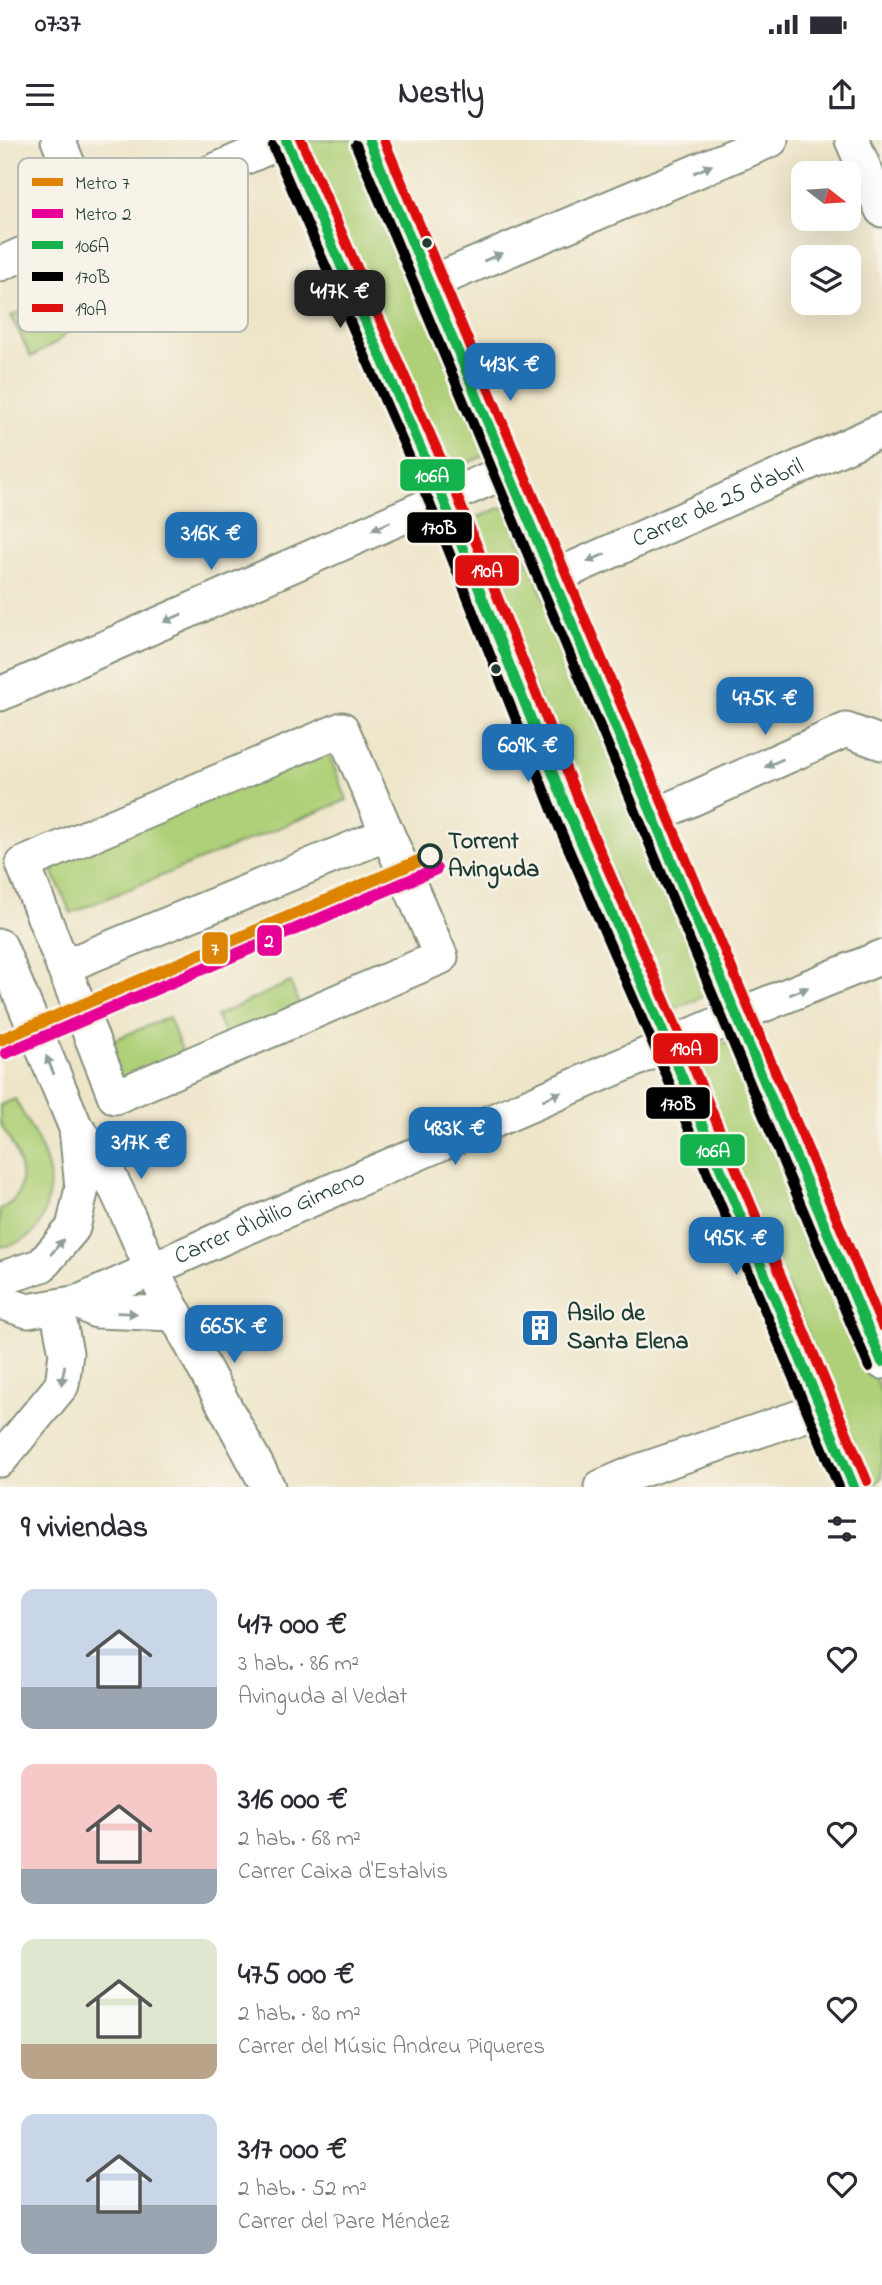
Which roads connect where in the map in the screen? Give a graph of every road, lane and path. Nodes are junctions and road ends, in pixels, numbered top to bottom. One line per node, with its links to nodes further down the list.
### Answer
1 (58, 140): 6 (street)
2 (286, 140): 7 (street); 14 (street)
3 (369, 140): 11 (street)
4 (771, 140): 11 (street, one-way to 4)
5 (852, 140): 8 (street)
6 (66, 158)
7 (245, 158)
8 (882, 210)
9 (18, 256): 10 (street)
10 (0, 264)
11 (430, 283): 13 (street)
12 (882, 430): 15 (street, Carrer de 25 d'abril, one-way to 15)
13 (509, 470): 14 (street); 15 (street)
14 (443, 499): 16 (street, one-way to 16); 24 (street)
15 (554, 577): 18 (street)
16 (0, 694)
17 (882, 743): 18 (street, one-way to 18)
18 (652, 817): 23 (street)
19 (387, 834): 22 (street); 22 (street); 22 (street)
20 (0, 946): 25 (street, one-way to 20)
21 (882, 957): 23 (street, Carrer d'Idilio Gimeno, one-way to 21)
22 (63, 967)
23 (736, 1016): 24 (street, Carrer d'Idilio Gimeno); 30 (street)
24 (669, 1046): 26 (street, Carrer d'Idilio Gimeno, one-way to 24); 31 (street)
25 (76, 1128): 26 (street); 27 (street, one-way to 25)
26 (152, 1269): 28 (street, Carrer d'Idilio Gimeno); 29 (street)
27 (0, 1279)
28 (33, 1309): 29 (street, one-way to 29); 32 (street, one-way to 32)
29 (176, 1314): 33 (street)
30 (882, 1362)
31 (820, 1410): 34 (street); 35 (street)
32 (0, 1460)
33 (260, 1483)
34 (601, 1487)
35 (854, 1487)

